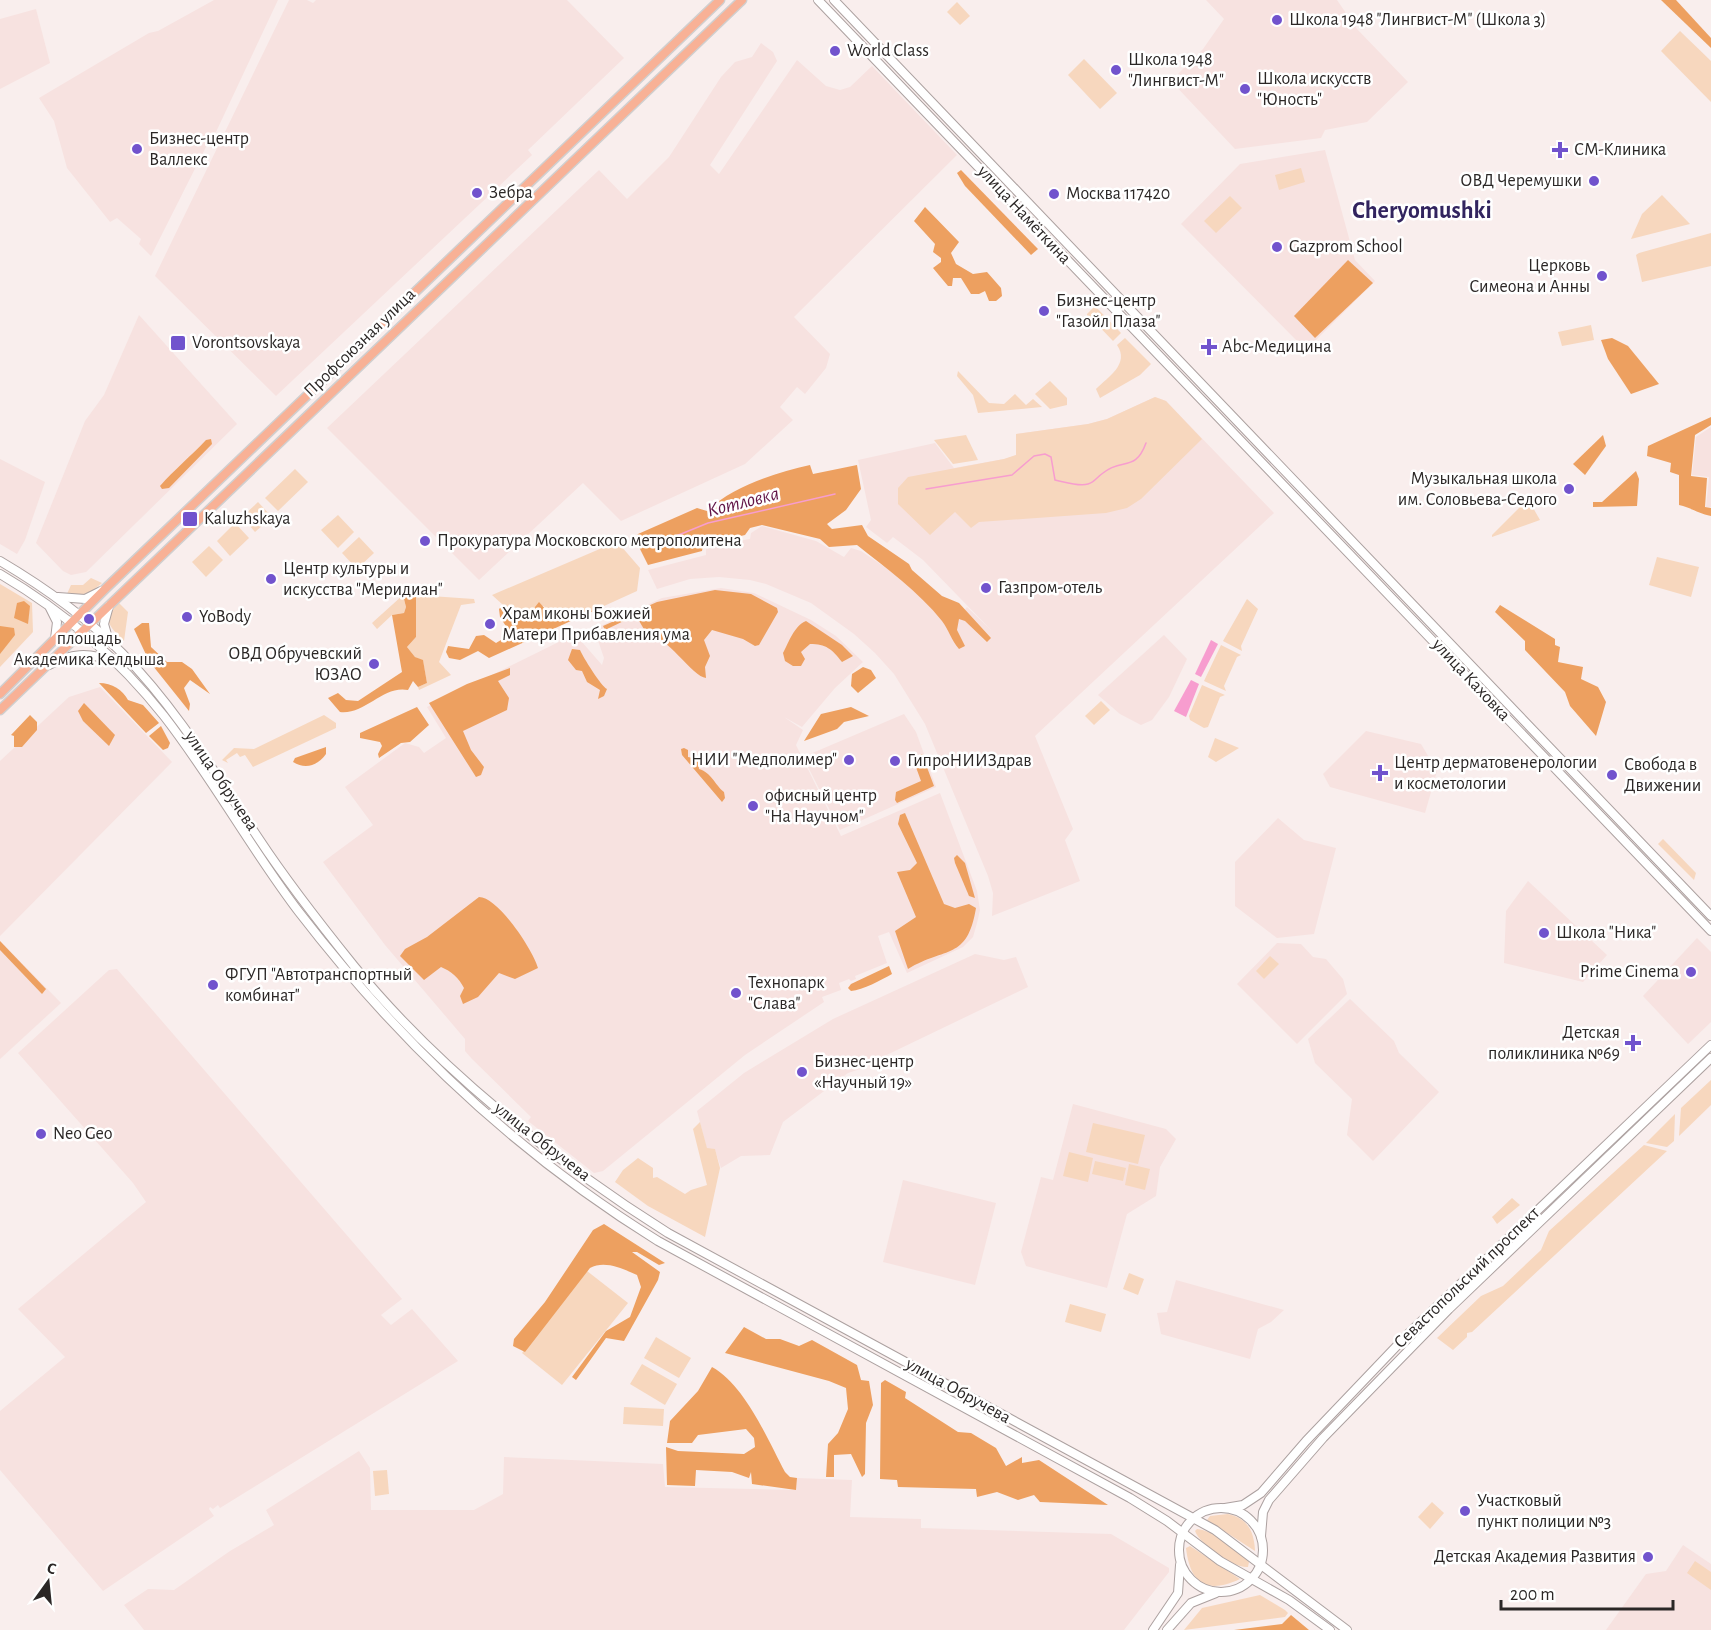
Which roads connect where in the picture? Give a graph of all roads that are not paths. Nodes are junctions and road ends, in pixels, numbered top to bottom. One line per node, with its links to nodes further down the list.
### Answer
1 (720, 0): 9 (main road, Профсоюзная улица)
2 (741, 0): 12 (main road, Профсоюзная улица)
3 (818, 0): 6 (main road, улица Намёткина)
4 (834, 0): 5 (main road, улица Намёткина)
5 (1240, 424): 23 (main road, улица Каховка)
6 (1230, 429): 24 (main road, улица Каховка)
7 (0, 561): 10 (main road, улица Обручева)
8 (0, 574): 11 (main road, улица Обручева)
9 (105, 589): 10 (main road); 13 (main road, Профсоюзная улица)
10 (56, 597): 13 (main road, улица Обручева)
11 (47, 604): 14 (main road, улица Обручева); 18 (main road)
12 (110, 604): 15 (main road, Профсоюзная улица); 17 (main road)
13 (79, 615): 14 (main road); 15 (main road, улица Обручева)
14 (72, 623): 16 (main road, улица Обручева); 18 (main road)
15 (90, 623): 16 (main road, Профсоюзная улица); 17 (main road, улица Обручева)
16 (82, 632): 19 (main road, Профсоюзная улица); 20 (main road, улица Обручева)
17 (110, 642): 28 (main road, улица Обручева)
18 (53, 643): 21 (main road)
19 (46, 667): 20 (main road); 22 (main road, Профсоюзная улица)
20 (120, 667): 29 (main road, улица Обручева)
21 (0, 694)
22 (0, 710)
23 (1711, 916)
24 (1711, 931)
25 (1711, 1045): 27 (main road, Севастопольский проспект)
26 (1711, 1058): 30 (main road, Севастопольский проспект)
27 (1226, 1508): 28 (main road, Севастопольский проспект); 30 (main road)
28 (1192, 1518): 29 (main road); 32 (main road, улица Обручева)
29 (1182, 1534): 31 (main road); 33 (main road, улица Обручева)
30 (1261, 1536): 32 (main road, Севастопольский проспект)
31 (1180, 1563): 34 (main road); 35 (main road)
32 (1261, 1563): 33 (main road); 38 (main road, улица Обручева)
33 (1253, 1579): 34 (main road); 37 (main road, улица Обручева)
34 (1220, 1592): 36 (main road)
35 (1153, 1630)
36 (1167, 1630)
37 (1330, 1630)
38 (1347, 1630)

